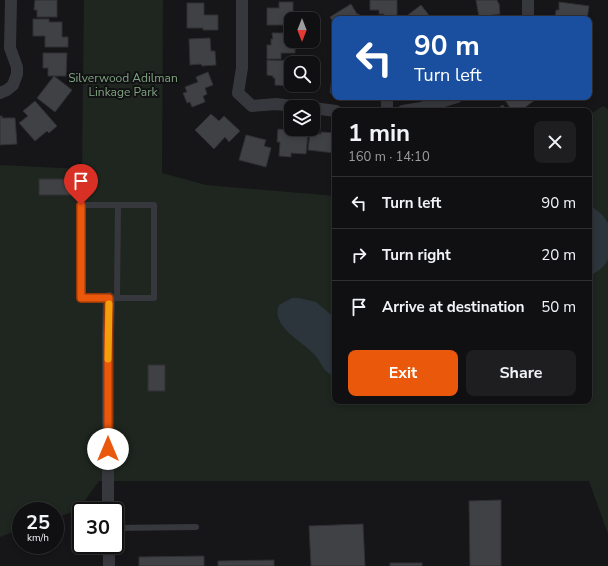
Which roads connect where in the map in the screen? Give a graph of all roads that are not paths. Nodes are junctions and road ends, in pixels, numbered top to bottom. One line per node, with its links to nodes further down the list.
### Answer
1 (11, 0): 5 (street)
2 (242, 0): 7 (street)
3 (528, 0): 4 (street)
4 (528, 16)
5 (0, 93)
6 (447, 100): 8 (street)
7 (284, 105)
8 (421, 108)
9 (320, 109): 10 (street)
10 (332, 110)
11 (118, 205): 12 (lane); 12 (lane); 12 (lane)
12 (113, 298): 13 (street)
13 (108, 502)
14 (196, 527): 15 (lane)
15 (124, 528)
16 (109, 554): 17 (street)
17 (109, 566)

